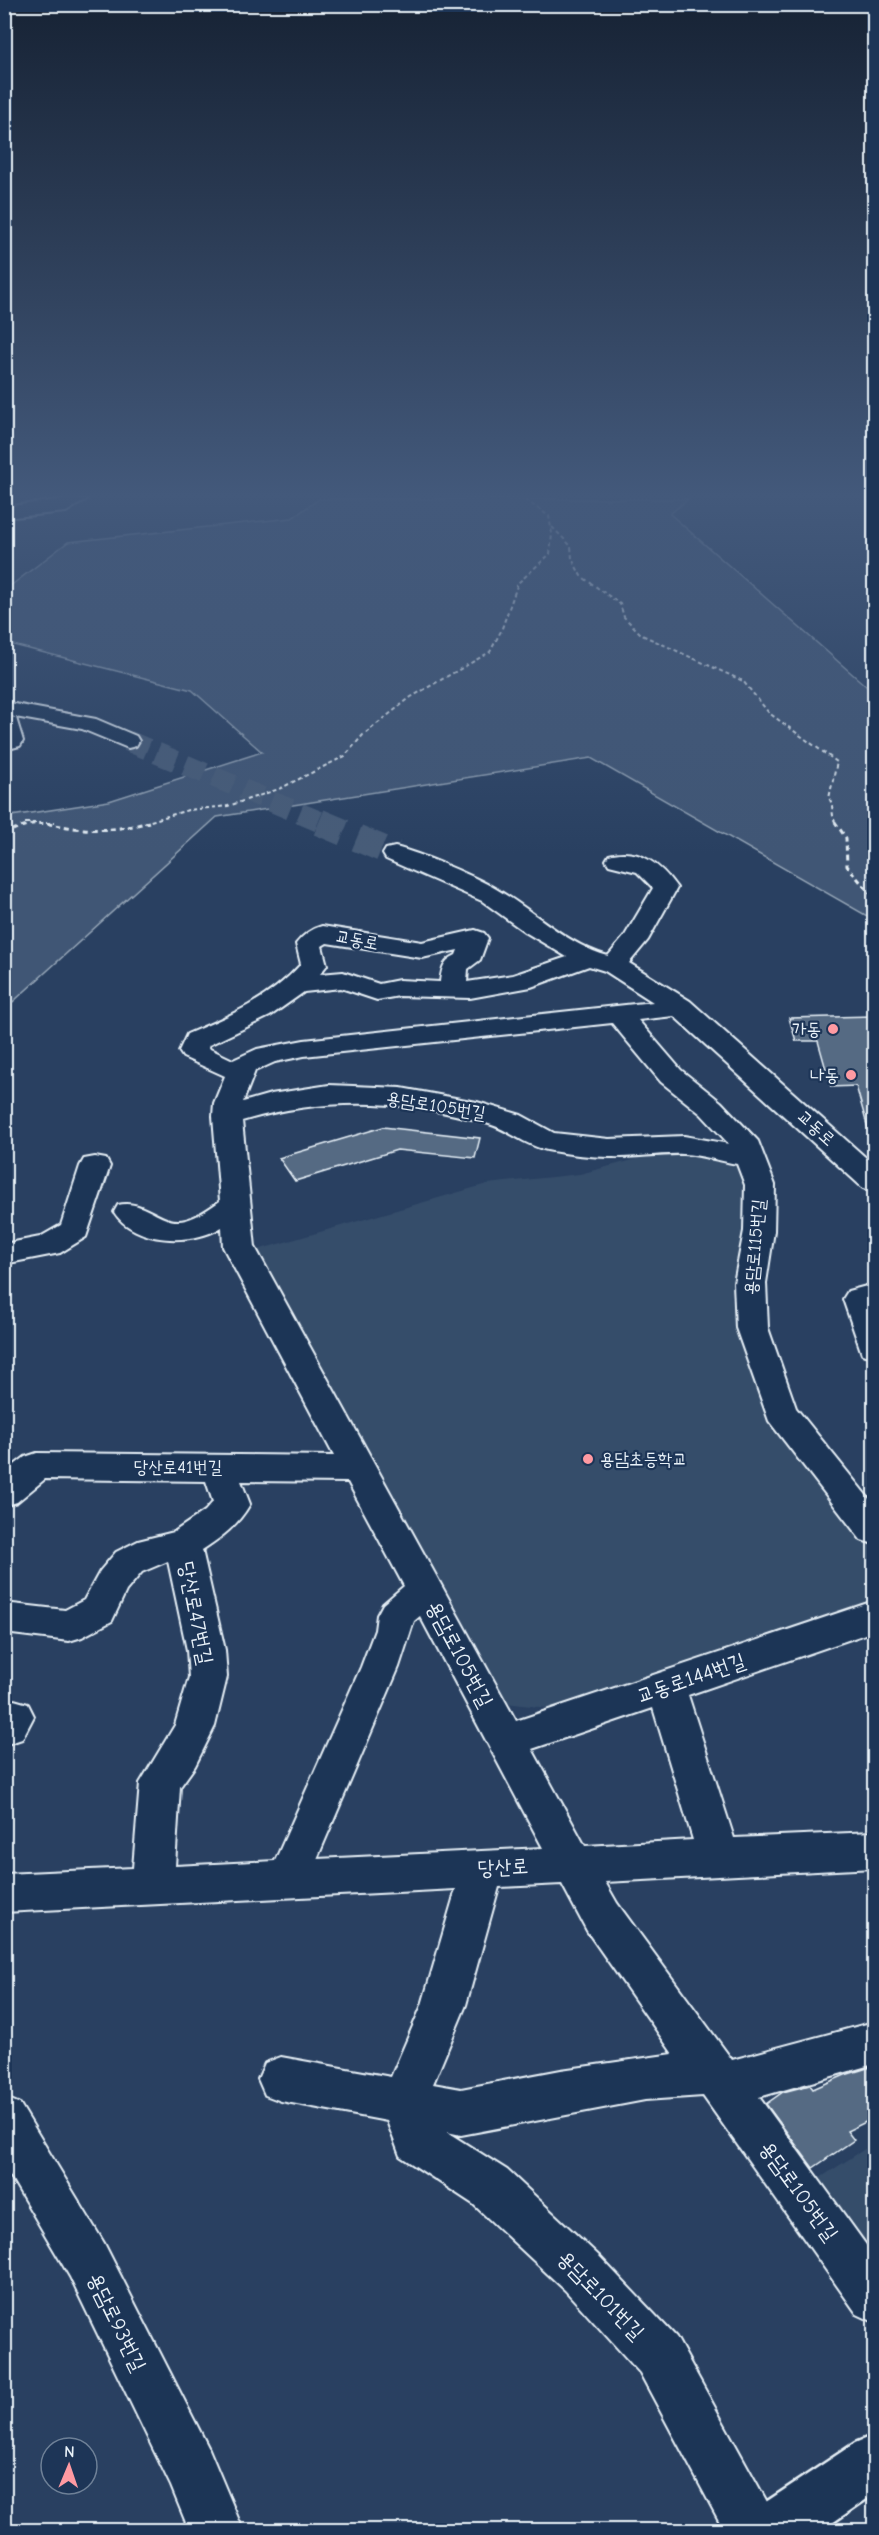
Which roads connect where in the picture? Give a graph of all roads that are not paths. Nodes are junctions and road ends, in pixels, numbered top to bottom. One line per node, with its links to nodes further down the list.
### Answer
1 (4, 708): 3 (street)
2 (4, 723): 4 (street)
3 (128, 741)
4 (4, 743)
5 (395, 854): 7 (street, 교동로)
6 (618, 860): 8 (street)
7 (587, 958): 8 (street, 교동로); 10 (street)
8 (614, 965): 11 (street, 교동로)
9 (299, 984): 10 (street); 10 (street, 교동로); 13 (street)
10 (452, 990)
11 (680, 1008): 12 (street); 17 (street, 교동로)
12 (621, 1016): 13 (street); 15 (street, 용담로115번길)
13 (241, 1072): 14 (street, 용담로105번길)
14 (227, 1116): 15 (street, 용담로105번길); 18 (street, 용담로105번길)
15 (749, 1157): 26 (street, 용담로115번길)
16 (95, 1166): 20 (street)
17 (874, 1181)
18 (234, 1205): 19 (street); 24 (street, 용담로105번길)
19 (129, 1212)
20 (4, 1254)
21 (874, 1295): 22 (street)
22 (874, 1346)
23 (218, 1467): 24 (street, 당산로41번길); 25 (street, 당산로41번길); 27 (street, 당산로47번길)
24 (361, 1469): 28 (street, 용담로105번길)
25 (4, 1493)
26 (874, 1530)
27 (183, 1545): 30 (street, 당산로47번길); 38 (street, 당산로47번길)
28 (425, 1589): 32 (street, 용담로105번길); 37 (street)
29 (874, 1616): 31 (street, 교동로144번길)
30 (4, 1618)
31 (666, 1687): 32 (street, 교동로144번길); 34 (street)
32 (507, 1741): 35 (street, 용담로105번길)
33 (874, 1850): 34 (street, 당산로)
34 (719, 1857): 35 (street, 당산로)
35 (573, 1863): 36 (street, 당산로); 42 (street, 용담로105번길)
36 (483, 1868): 37 (street, 당산로); 43 (street)
37 (288, 1878): 38 (street, 당산로)
38 (153, 1885): 39 (street, 당산로)
39 (4, 1893)
40 (874, 2043): 42 (street)
41 (281, 2079): 43 (street)
42 (718, 2079): 43 (street); 45 (street, 용담로105번길)
43 (403, 2102): 47 (street, 용담로101번길)
44 (4, 2120): 48 (street, 용담로93번길)
45 (874, 2297)
46 (874, 2462): 47 (main road)
47 (783, 2526)
48 (216, 2530)

